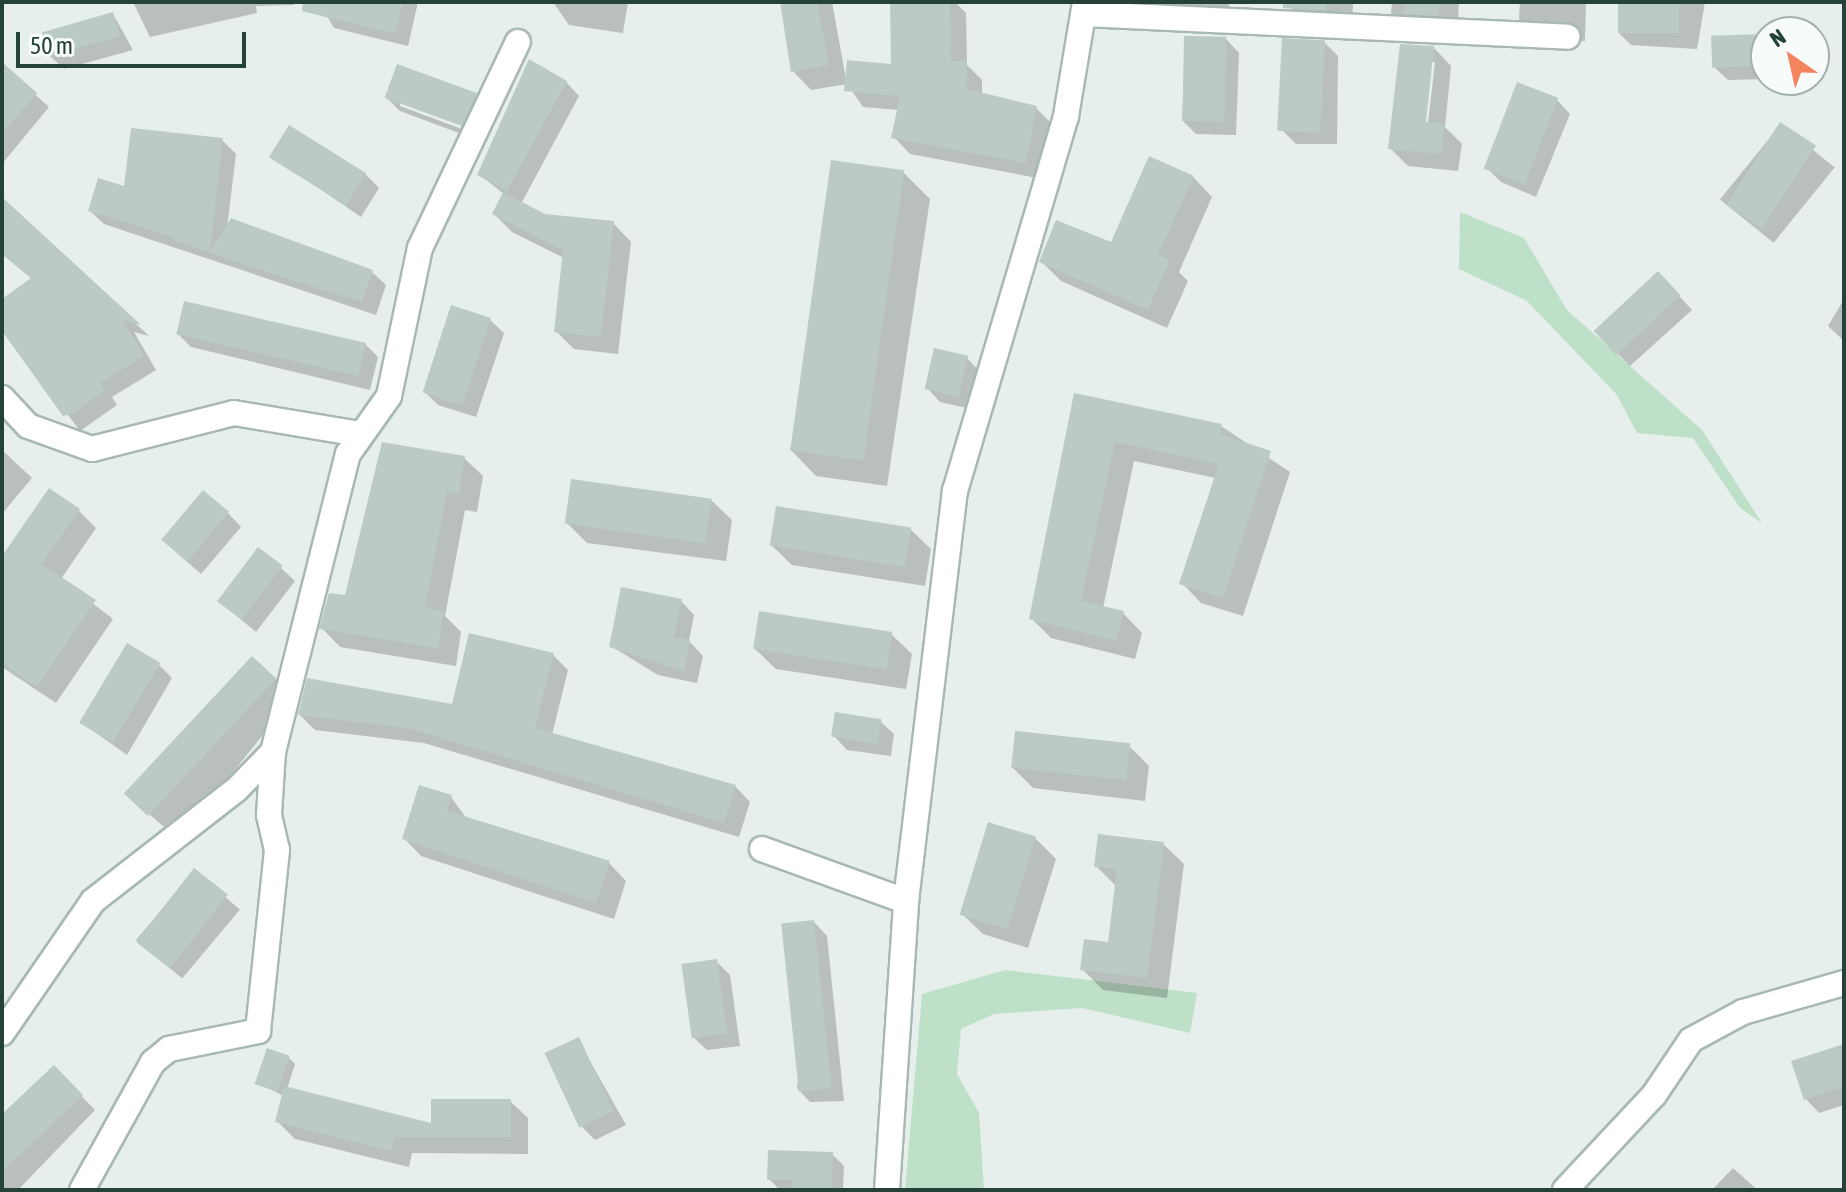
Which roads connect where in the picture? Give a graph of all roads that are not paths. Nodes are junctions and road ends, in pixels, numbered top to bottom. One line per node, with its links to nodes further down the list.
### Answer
1 (1085, 8): 2 (street); 8 (street)
2 (1567, 37)
3 (518, 42): 5 (street)
4 (2, 398): 5 (street)
5 (360, 434): 6 (street)
6 (273, 752): 10 (street); 11 (street)
7 (762, 849): 8 (street)
8 (906, 901): 12 (street)
9 (1844, 983): 13 (street)
10 (2, 1033)
11 (82, 1190)
12 (887, 1190)
13 (1565, 1190)

